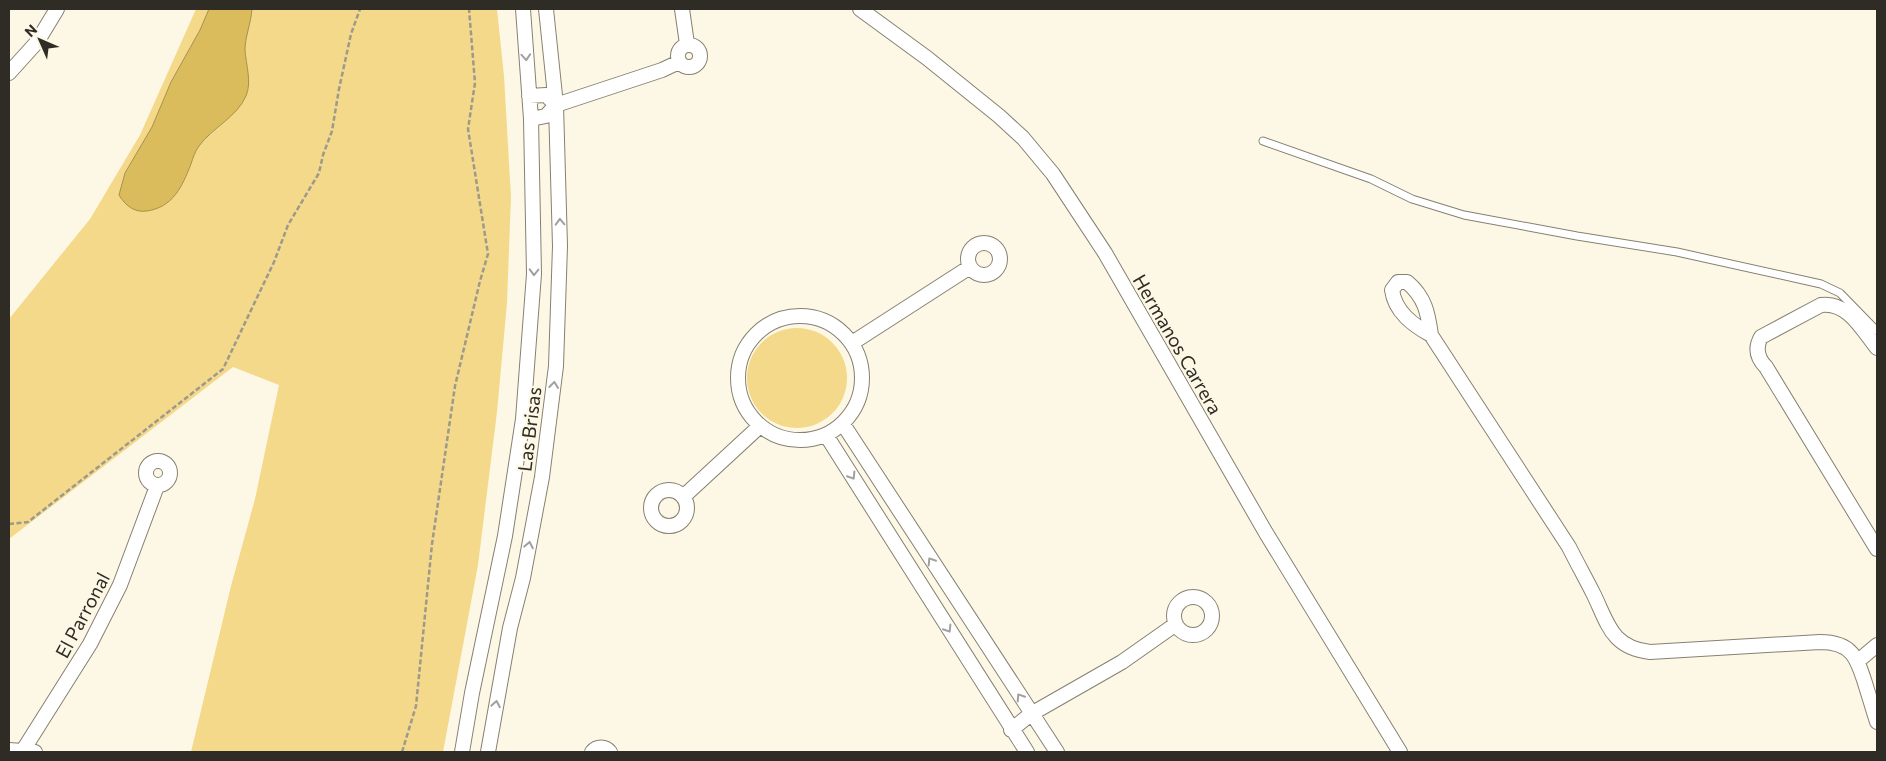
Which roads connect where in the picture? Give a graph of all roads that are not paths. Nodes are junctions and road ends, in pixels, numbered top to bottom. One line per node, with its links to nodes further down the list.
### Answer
1 (57, 9): 8 (street)
2 (523, 9): 9 (street, Las Brisas, one-way to 9)
3 (546, 9): 10 (street, Las Brisas)
4 (682, 9): 6 (street)
5 (860, 9): 38 (street, Hermanos Carrera)
6 (687, 44): 7 (street); 7 (street)
7 (679, 62): 10 (street)
8 (9, 73)
9 (529, 96): 10 (street); 11 (street, Las Brisas)
10 (556, 105): 11 (street); 33 (street, Las Brisas, one-way to 10)
11 (531, 119): 32 (street, Las Brisas, one-way to 32)
12 (1263, 140): 14 (lane)
13 (970, 267): 16 (street)
14 (1877, 331)
15 (1431, 335): 26 (street)
16 (852, 343): 18 (street); 19 (street)
17 (1877, 348): 23 (street)
18 (842, 424): 20 (street); 27 (street, one-way to 18)
19 (760, 426): 20 (street); 22 (street)
20 (826, 435): 29 (street, one-way to 29)
21 (157, 486): 31 (street, El Parronal)
22 (683, 497)
23 (1877, 549)
24 (1176, 624): 27 (street)
25 (1877, 645): 26 (street)
26 (1858, 661): 28 (street)
27 (1031, 714): 29 (street); 37 (street)
28 (1877, 722)
29 (1011, 730): 36 (street)
30 (9, 750): 31 (street)
31 (27, 752)
32 (462, 752)
33 (488, 752)
34 (592, 752): 35 (street)
35 (610, 752)
36 (1027, 752)
37 (1057, 752)
38 (1400, 752)

